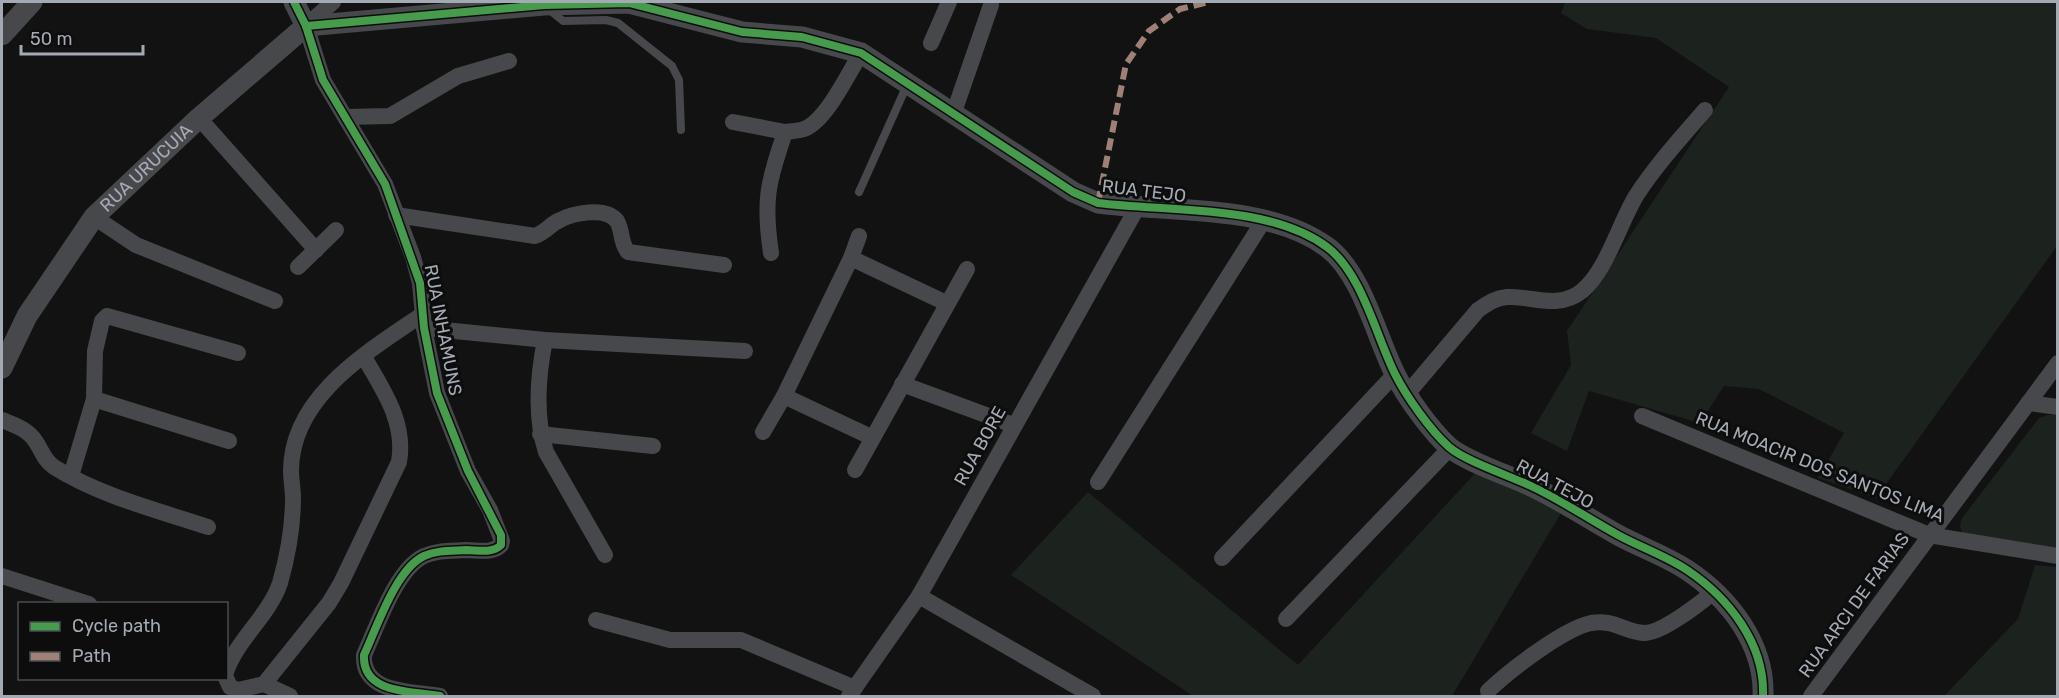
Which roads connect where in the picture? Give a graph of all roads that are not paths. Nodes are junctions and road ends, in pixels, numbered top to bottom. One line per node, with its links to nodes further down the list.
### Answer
1 (32, 2): 8 (street)
2 (294, 2): 7 (street, RUA INHAMUNS)
3 (333, 2): 7 (street, RUA URUCUIA)
4 (949, 2): 9 (street)
5 (544, 5): 7 (street, RUA TEJO); 10 (street, RUA TEJO); 18 (lane)
6 (991, 5): 14 (street)
7 (306, 26): 15 (street, RUA INHAMUNS); 16 (street, RUA URUCUIA)
8 (2, 35)
9 (931, 43)
10 (861, 53): 12 (street, RUA TEJO); 19 (street)
11 (509, 61): 15 (street)
12 (908, 85): 14 (street, RUA TEJO); 20 (lane)
13 (1705, 111): 44 (street)
14 (953, 115): 21 (street, RUA TEJO)
15 (345, 117): 22 (street, RUA INHAMUNS)
16 (199, 118): 23 (street, RUA URUCUIA); 27 (street)
17 (733, 122): 19 (street)
18 (681, 130)
19 (785, 132): 28 (street)
20 (859, 192)
21 (1137, 208): 24 (street, RUA TEJO); 51 (street, RUA BORE)
22 (396, 215): 30 (street); 35 (street, RUA INHAMUNS)
23 (94, 217): 33 (street); 41 (street, RUA URUCUIA)
24 (1264, 220): 42 (street, RUA TEJO); 60 (street)
25 (336, 230): 27 (street)
26 (859, 236): 29 (street)
27 (316, 250): 31 (street)
28 (771, 254)
29 (851, 258): 34 (street); 45 (street)
30 (724, 265)
31 (298, 267)
32 (967, 269): 34 (street)
33 (275, 301)
34 (946, 303): 43 (street)
35 (424, 321): 36 (street); 39 (street); 78 (street, RUA INHAMUNS)
36 (545, 340): 37 (street); 53 (street)
37 (745, 351)
38 (238, 353): 46 (street)
39 (364, 357): 72 (street); 74 (street)
40 (2058, 363): 47 (street, RUA ARCI DE FARIAS)
41 (2, 368)
42 (1395, 374): 44 (street, RUA TEJO); 65 (street)
43 (902, 384): 51 (street); 54 (street)
44 (1407, 394): 57 (street, RUA TEJO)
45 (784, 396): 52 (street); 54 (street)
46 (94, 399): 55 (street); 59 (street)
47 (2028, 403): 48 (street); 62 (street, RUA ARCI DE FARIAS)
48 (2058, 407)
49 (1642, 416): 62 (street, RUA MOACIR DOS SANTOS LIMA)
50 (2, 420): 59 (street)
51 (1013, 425): 68 (street, RUA BORE)
52 (763, 432)
53 (540, 434): 56 (street); 63 (street)
54 (871, 436): 58 (street)
55 (230, 441)
56 (653, 446)
57 (1450, 448): 67 (street, RUA TEJO); 70 (street)
58 (855, 470)
59 (71, 476): 61 (street)
60 (1098, 482)
61 (208, 527)
62 (1929, 535): 64 (street, RUA MOACIR DOS SANTOS LIMA); 81 (street, RUA ARCI DE FARIAS)
63 (605, 555)
64 (2058, 556)
65 (1222, 558)
66 (2, 576): 69 (street)
67 (1715, 591): 75 (street); 80 (street, RUA TEJO)
68 (919, 596): 76 (street, RUA BORE); 79 (street)
69 (86, 602)
70 (1286, 619)
71 (596, 621): 76 (street)
72 (228, 669)
73 (227, 680): 74 (street)
74 (264, 684): 77 (street)
75 (1488, 691)
76 (852, 692)
77 (290, 696)
78 (440, 696)
79 (1093, 696)
80 (1763, 696)
81 (1811, 696)

